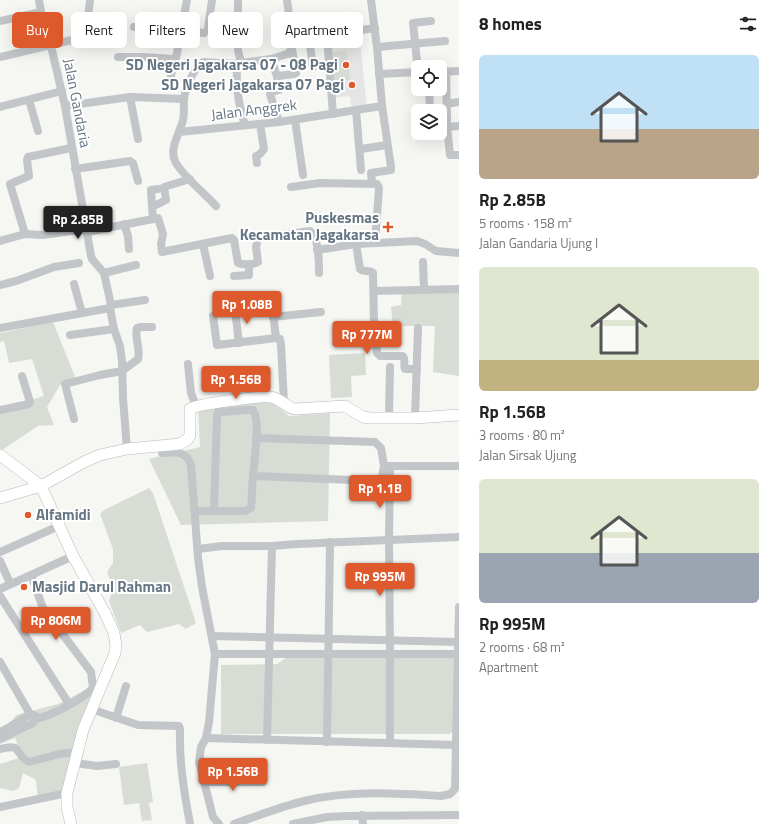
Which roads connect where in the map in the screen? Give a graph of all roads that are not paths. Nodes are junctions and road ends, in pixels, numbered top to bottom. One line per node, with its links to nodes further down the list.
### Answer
1 (39, 0): 11 (street)
2 (90, 0): 8 (street)
3 (187, 0): 9 (street)
4 (212, 0): 15 (street)
5 (238, 0): 31 (street)
6 (287, 0): 10 (street)
7 (371, 0): 13 (street)
8 (89, 12)
9 (185, 12)
10 (288, 12)
11 (0, 21)
12 (431, 21): 17 (street)
13 (375, 28): 14 (street); 18 (street)
14 (363, 30)
15 (200, 31)
16 (445, 41): 17 (street)
17 (414, 43): 18 (street); 30 (street)
18 (377, 47): 36 (street)
19 (42, 48): 27 (street)
20 (51, 48): 39 (street, Jalan Gandaria)
21 (178, 48): 28 (street)
22 (290, 48): 29 (street)
23 (292, 48): 38 (street)
24 (310, 48): 32 (street)
25 (328, 48): 47 (street)
26 (118, 57): 28 (street)
27 (0, 58)
28 (174, 59): 37 (street)
29 (271, 59): 31 (street); 38 (street)
30 (416, 60)
31 (239, 63): 41 (street); 51 (street)
32 (313, 67)
33 (459, 71): 35 (street)
34 (411, 72): 36 (street)
35 (447, 72)
36 (379, 74): 44 (street)
37 (171, 76)
38 (277, 76): 49 (street)
39 (62, 92): 42 (street); 43 (street, Jalan Gandaria)
40 (130, 97): 41 (street); 43 (street); 55 (street)
41 (184, 99): 54 (street)
42 (29, 100): 45 (street); 53 (street)
43 (65, 106): 57 (street, Jalan Gandaria)
44 (382, 106): 46 (street, Jalan Anggrek); 56 (street)
45 (0, 107)
46 (356, 110): 47 (street, Jalan Anggrek); 58 (street)
47 (333, 114): 48 (street, Jalan Anggrek)
48 (295, 120): 49 (street, Jalan Anggrek); 63 (street)
49 (279, 122): 50 (street, Jalan Anggrek)
50 (260, 124): 51 (street, Jalan Anggrek); 60 (street)
51 (245, 125): 54 (street, Jalan Anggrek)
52 (459, 126): 59 (street)
53 (38, 131)
54 (179, 132): 64 (street)
55 (138, 139)
56 (387, 145): 58 (street); 66 (street)
57 (71, 148): 61 (street, Jalan Gandaria); 74 (street)
58 (360, 149): 62 (street)
59 (459, 155)
60 (257, 163)
61 (75, 169): 65 (street); 73 (street, Jalan Gandaria)
62 (361, 170)
63 (303, 175)
64 (190, 179): 69 (street); 70 (street)
65 (138, 181)
66 (372, 183): 67 (street); 76 (street)
67 (291, 187)
68 (158, 188): 70 (street)
69 (216, 206)
70 (152, 207): 71 (street)
71 (153, 218): 72 (street); 77 (street)
72 (124, 224): 73 (street); 79 (street)
73 (86, 231): 74 (street); 87 (street, Jalan Gandaria)
74 (25, 234): 75 (street)
75 (0, 241)
76 (375, 242): 78 (street); 81 (street)
77 (203, 244): 84 (street); 88 (street)
78 (356, 244): 80 (street); 94 (street)
79 (129, 249)
80 (317, 250): 84 (street); 86 (street)
81 (459, 253)
82 (423, 262): 92 (street)
83 (79, 263): 91 (street)
84 (248, 264): 89 (street)
85 (136, 265): 87 (street)
86 (319, 273)
87 (104, 274): 97 (street)
88 (210, 276)
89 (234, 276)
90 (74, 284): 100 (street)
91 (0, 285)
92 (424, 289): 93 (street); 94 (street)
93 (459, 289)
94 (374, 291): 112 (street)
95 (145, 300): 97 (street)
96 (272, 304): 102 (street)
97 (110, 306): 100 (street); 106 (street)
98 (235, 310): 109 (street)
99 (321, 312): 102 (street)
100 (82, 313): 103 (street)
101 (213, 316): 109 (street)
102 (273, 317): 108 (street)
103 (0, 328)
104 (152, 328): 113 (street)
105 (418, 328): 112 (street)
106 (114, 329): 107 (street); 113 (street)
107 (70, 335)
108 (276, 338): 109 (street); 115 (street)
109 (239, 343)
110 (188, 364): 116 (street)
111 (390, 367): 119 (street)
112 (417, 369): 120 (street)
113 (122, 371): 121 (street); 123 (street)
114 (22, 376): 117 (street)
115 (284, 402): 116 (street); 119 (street)
116 (196, 406): 123 (street)
117 (0, 410)
118 (459, 415): 120 (street)
119 (389, 418): 120 (street)
120 (415, 418)
121 (74, 419)
122 (256, 438): 127 (street); 128 (street); 131 (street)
123 (127, 449): 129 (street)
124 (162, 453): 132 (street)
125 (0, 455): 129 (street)
126 (459, 466): 127 (street)
127 (387, 467): 128 (street); 135 (street)
128 (253, 476): 131 (street)
129 (41, 486): 130 (street); 133 (street)
130 (0, 498)
131 (214, 510): 132 (street)
132 (195, 511): 138 (street)
133 (59, 526): 139 (street); 140 (street)
134 (459, 537): 135 (street)
135 (388, 540): 136 (street); 150 (street)
136 (330, 542): 137 (street); 149 (street)
137 (272, 546): 138 (street); 148 (street)
138 (198, 549): 147 (street)
139 (0, 552)
140 (73, 556): 142 (street); 158 (street)
141 (0, 561): 143 (street)
142 (31, 575): 143 (street); 158 (street)
143 (10, 583): 144 (street)
144 (0, 589)
145 (0, 596): 160 (street)
146 (459, 607): 151 (street)
147 (212, 636): 148 (street); 152 (street)
148 (269, 638): 149 (street); 153 (street)
149 (329, 639): 150 (street); 154 (street)
150 (390, 640): 151 (street); 155 (street)
151 (458, 642): 156 (street)
152 (215, 654): 153 (street); 165 (street)
153 (269, 654): 154 (street); 166 (street)
154 (328, 654): 155 (street); 167 (street)
155 (390, 654): 156 (street); 168 (street)
156 (457, 654): 169 (street)
157 (0, 662): 162 (street)
158 (97, 686): 160 (street); 161 (street)
159 (126, 686): 163 (street)
160 (69, 704): 162 (street)
161 (91, 708): 163 (street); 171 (street)
162 (33, 716): 164 (street)
163 (116, 718): 180 (street)
164 (1, 734)
165 (206, 738): 166 (street); 173 (street)
166 (267, 740): 167 (street)
167 (327, 742): 168 (street)
168 (390, 743): 169 (street)
169 (456, 745): 182 (street)
170 (0, 749): 171 (street)
171 (76, 757): 172 (street); 175 (street)
172 (116, 764)
173 (204, 782): 174 (street); 181 (street)
174 (263, 782)
175 (67, 793): 176 (street); 179 (street)
176 (0, 807)
177 (459, 814): 178 (street)
178 (362, 815): 183 (street); 184 (street)
179 (71, 824)
180 (190, 824)
181 (219, 824)
182 (234, 824)
183 (293, 824)
184 (363, 824)

